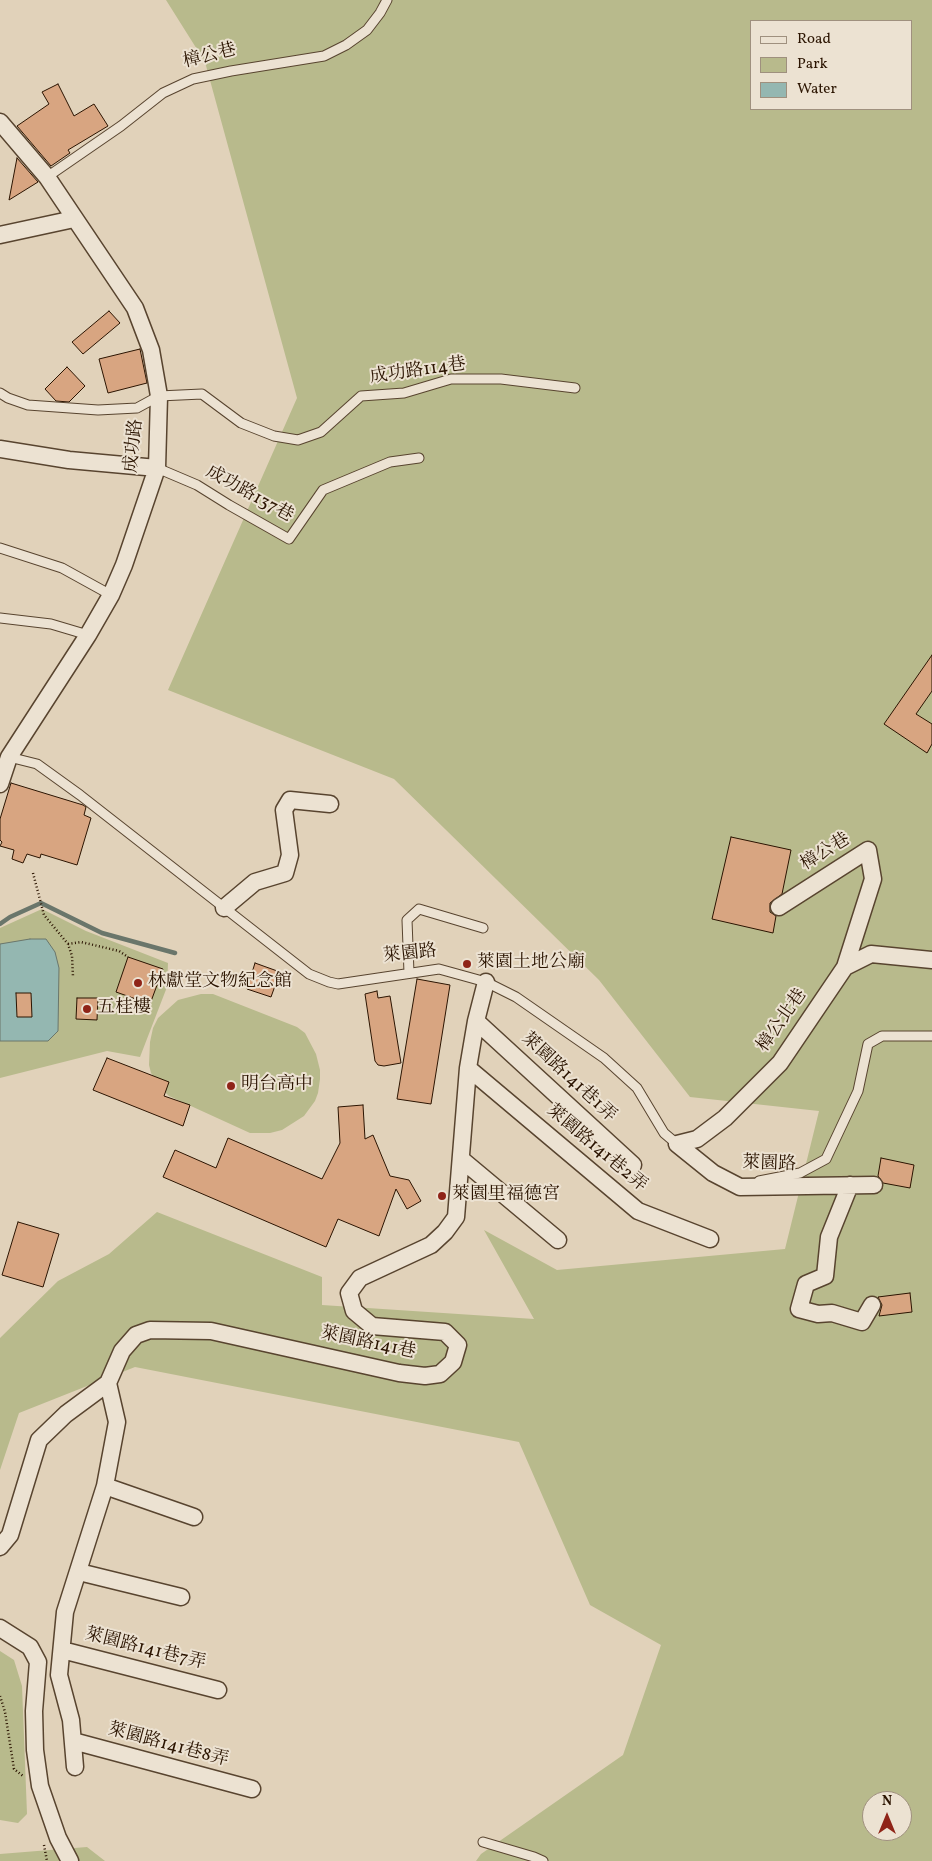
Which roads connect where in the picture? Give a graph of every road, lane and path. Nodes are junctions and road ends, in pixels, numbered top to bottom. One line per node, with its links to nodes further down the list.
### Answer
1 (387, 0): 3 (lane, 樟公巷)
2 (0, 122): 3 (street, 成功路)
3 (47, 178): 4 (street, 成功路)
4 (74, 219): 5 (street); 8 (street, 成功路)
5 (0, 235)
6 (575, 388): 8 (lane, 成功路114巷)
7 (0, 393): 8 (lane, 成功路114巷)
8 (159, 396): 11 (street, 成功路)
9 (0, 449): 11 (street)
10 (419, 458): 11 (lane, 成功路137巷)
11 (157, 468): 13 (street, 成功路)
12 (0, 548): 13 (lane)
13 (111, 595): 15 (street, 成功路)
14 (0, 618): 15 (lane)
15 (88, 636): 16 (street, 成功路)
16 (5, 756): 17 (street, 成功路); 21 (lane, 萊園路)
17 (0, 784)
18 (330, 804): 21 (street)
19 (33, 873): 23 (path)
20 (778, 907): 26 (street, 樟公巷)
21 (224, 908): 27 (lane, 萊園路)
22 (484, 928): 27 (lane)
23 (68, 944): 24 (path); 28 (path)
24 (128, 957)
25 (932, 960): 26 (street, 樟公北巷)
26 (845, 967): 33 (street, 樟公北巷)
27 (409, 973): 29 (lane, 萊園路)
28 (73, 977)
29 (486, 982): 30 (street, 萊園路141巷); 33 (lane, 萊園路)
30 (476, 1021): 32 (street, 萊園路141巷); 35 (street, 萊園路141巷1弄)
31 (932, 1036): 38 (lane)
32 (468, 1068): 34 (street, 萊園路141巷); 39 (street, 萊園路141巷2弄)
33 (677, 1144): 38 (street, 萊園路)
34 (461, 1159): 40 (street); 42 (street, 萊園路141巷)
35 (633, 1165)
36 (850, 1185): 37 (street, 萊園路); 38 (street, 萊園路); 41 (street)
37 (874, 1185)
38 (740, 1187)
39 (710, 1239)
40 (558, 1240)
41 (872, 1305)
42 (108, 1383): 43 (street); 45 (street, 萊園路141巷)
43 (106, 1486): 44 (street); 46 (street)
44 (194, 1517)
45 (0, 1546)
46 (79, 1572): 47 (street); 49 (street)
47 (181, 1597)
48 (0, 1628): 54 (street)
49 (62, 1650): 50 (street, 萊園路141巷7弄); 52 (street)
50 (218, 1690)
51 (0, 1696): 54 (path)
52 (73, 1741): 53 (street); 55 (street, 萊園路141巷8弄)
53 (75, 1767)
54 (40, 1786): 57 (street)
55 (252, 1789)
56 (483, 1842): 58 (lane)
57 (70, 1861)
58 (543, 1861)

